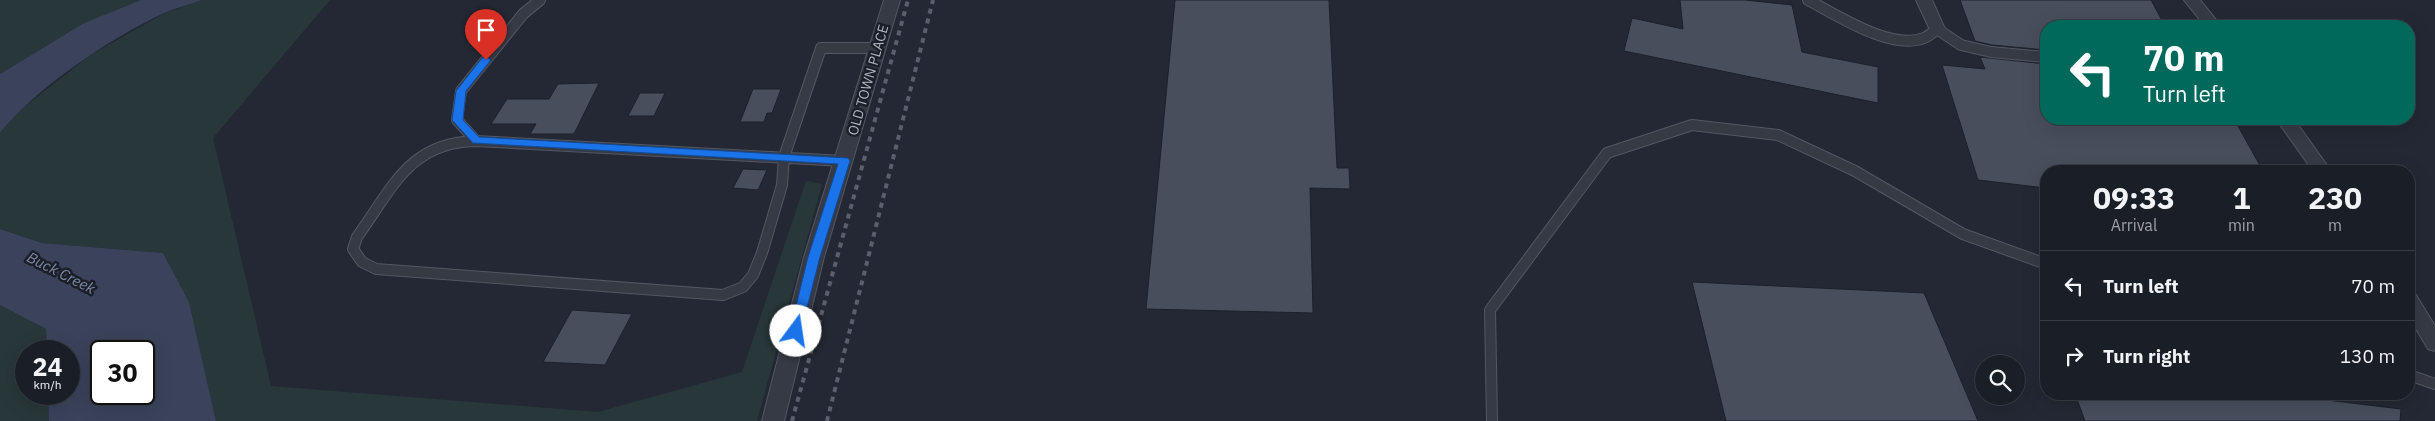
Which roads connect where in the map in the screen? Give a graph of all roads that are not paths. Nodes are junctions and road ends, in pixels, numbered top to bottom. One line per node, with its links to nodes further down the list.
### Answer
1 (540, 0): 11 (lane)
2 (892, 0): 8 (street, OLD TOWN PLACE)
3 (1808, 0): 7 (lane)
4 (1924, 0): 7 (street)
5 (2192, 0): 6 (street)
6 (2208, 20)
7 (1937, 30): 9 (lane)
8 (877, 48): 12 (lane); 13 (street, OLD TOWN PLACE)
9 (2040, 56)
10 (2289, 125): 14 (street)
11 (476, 141): 12 (lane); 12 (lane)
12 (784, 158): 13 (lane)
13 (844, 161): 20 (street, OLD TOWN PLACE)
14 (2318, 165)
15 (2040, 262): 21 (lane)
16 (2415, 310): 17 (street)
17 (2435, 343)
18 (2415, 377): 19 (lane)
19 (2435, 384)
20 (773, 421)
21 (1492, 421)

